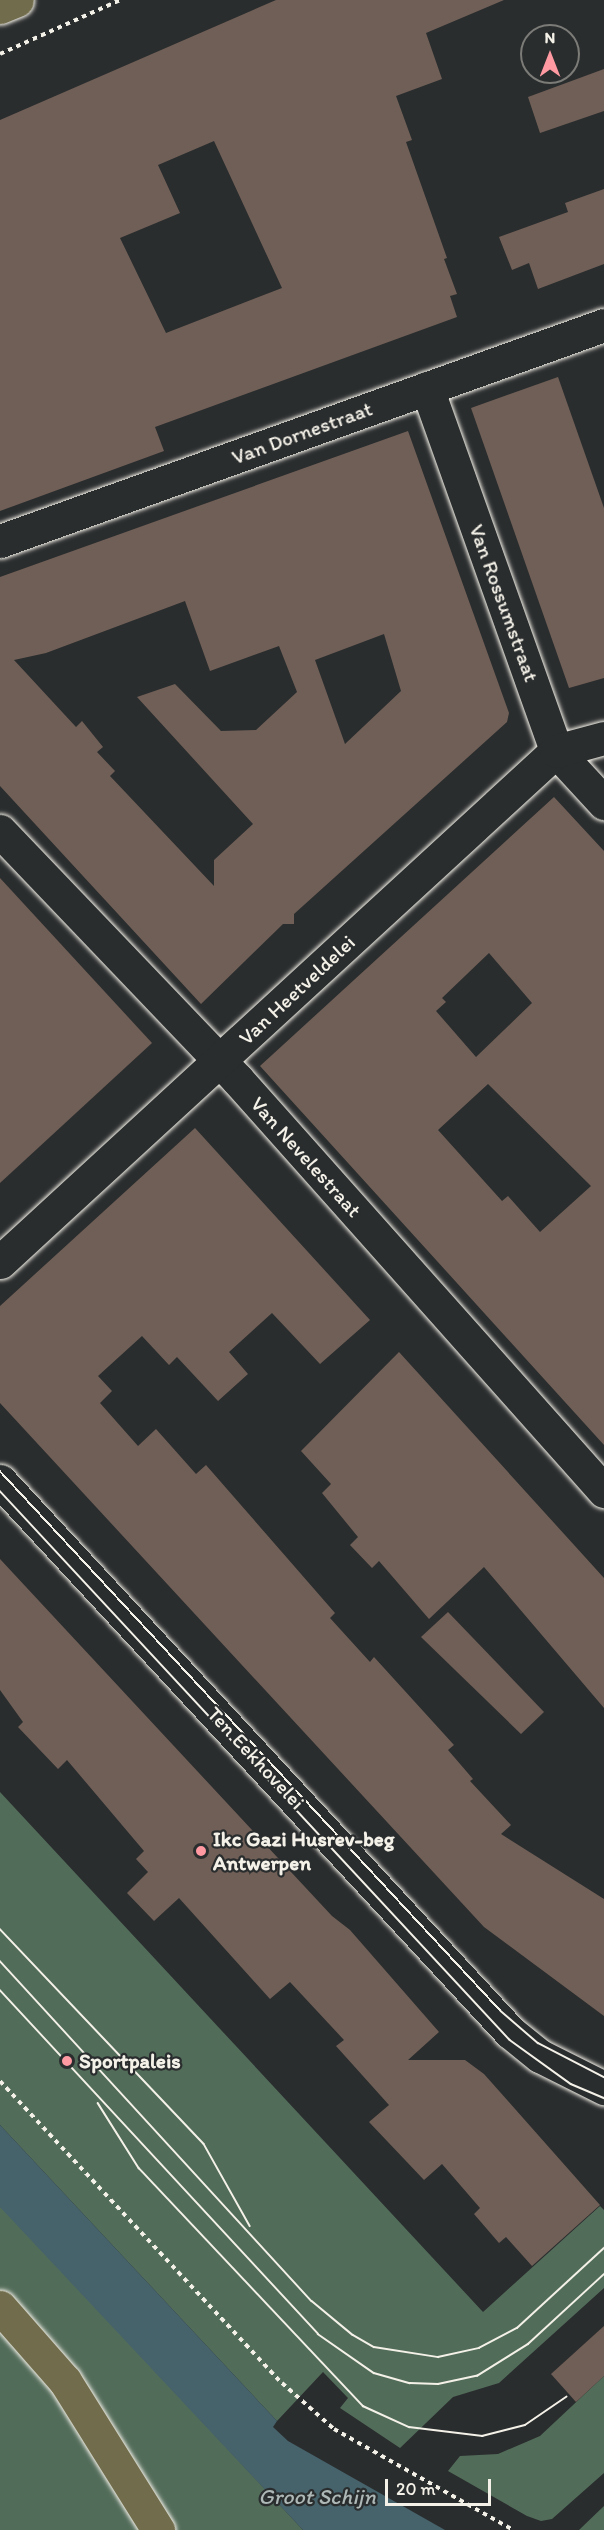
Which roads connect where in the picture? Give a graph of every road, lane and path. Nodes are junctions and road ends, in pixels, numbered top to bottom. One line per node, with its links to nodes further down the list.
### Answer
1 (17, 0): 3 (main road)
2 (120, 0): 4 (path)
3 (0, 7)
4 (0, 54)
5 (604, 325): 6 (street, Van Dornestraat)
6 (427, 388): 7 (street, Van Dornestraat); 9 (street, Van Rossumstraat)
7 (0, 541)
8 (604, 738): 9 (street, Van Heetveldelei)
9 (556, 751): 10 (street, Van Rossumstraat); 12 (street, Van Heetveldelei)
10 (604, 803)
11 (0, 831): 12 (street, Van Nevelestraat)
12 (219, 1061): 13 (street, Van Heetveldelei); 15 (street, Van Nevelestraat)
13 (0, 1262)
14 (0, 1481): 17 (street, Ten Eekhovelei)
15 (604, 1491)
16 (0, 2081): 20 (path)
17 (604, 2088)
18 (0, 2307): 19 (main road)
19 (158, 2530)
20 (513, 2530)

